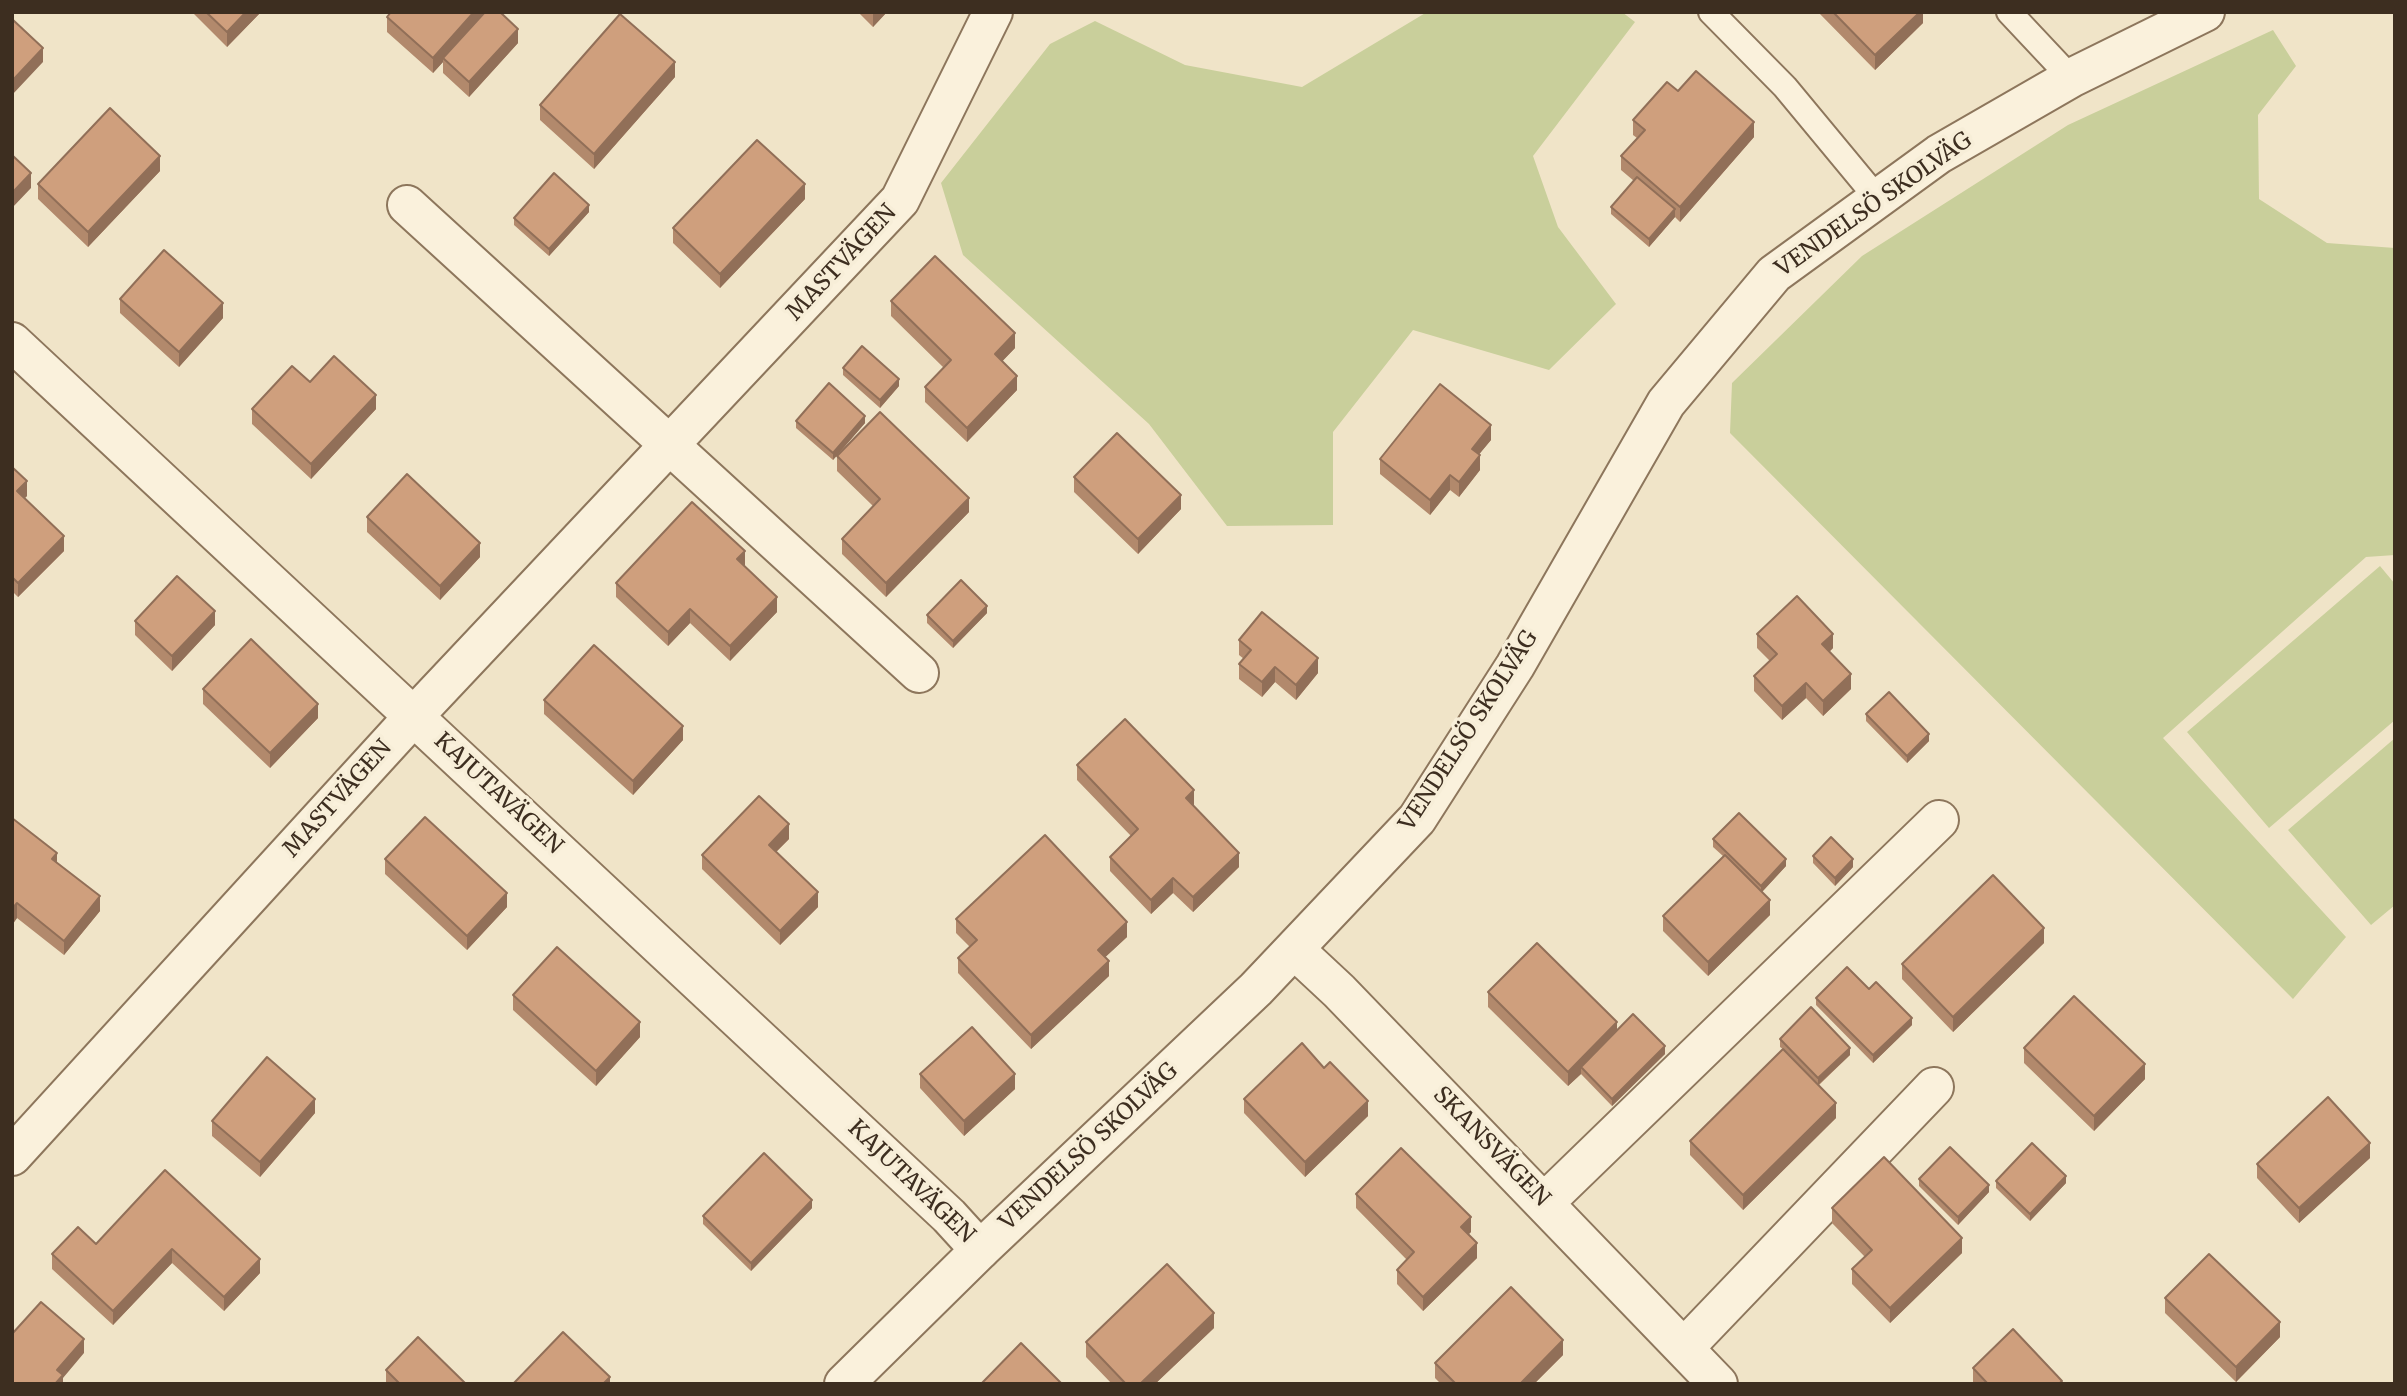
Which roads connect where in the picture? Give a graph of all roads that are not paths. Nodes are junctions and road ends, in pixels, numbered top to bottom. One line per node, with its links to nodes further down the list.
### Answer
1 (993, 12): 9 (street, MASTVÄGEN)
2 (1711, 12): 6 (lane)
3 (2009, 12): 5 (lane)
4 (2205, 12): 5 (street, VENDELSÖ SKOLVÄG)
5 (2071, 78): 6 (street, VENDELSÖ SKOLVÄG)
6 (1877, 198): 13 (street, VENDELSÖ SKOLVÄG)
7 (407, 205): 9 (street)
8 (12, 342): 11 (street, KAJUTAVÄGEN)
9 (670, 448): 10 (street); 11 (street, MASTVÄGEN)
10 (919, 673)
11 (414, 716): 15 (street, MASTVÄGEN); 17 (street, KAJUTAVÄGEN)
12 (1939, 820): 16 (street)
13 (1295, 950): 16 (street, SKANSVÄGEN); 17 (street, VENDELSÖ SKOLVÄG)
14 (1934, 1087): 18 (street)
15 (12, 1156)
16 (1544, 1203): 18 (street, SKANSVÄGEN)
17 (981, 1250): 19 (street, VENDELSÖ SKOLVÄG)
18 (1684, 1348): 20 (street, SKANSVÄGEN)
19 (844, 1384)
20 (1718, 1384)

